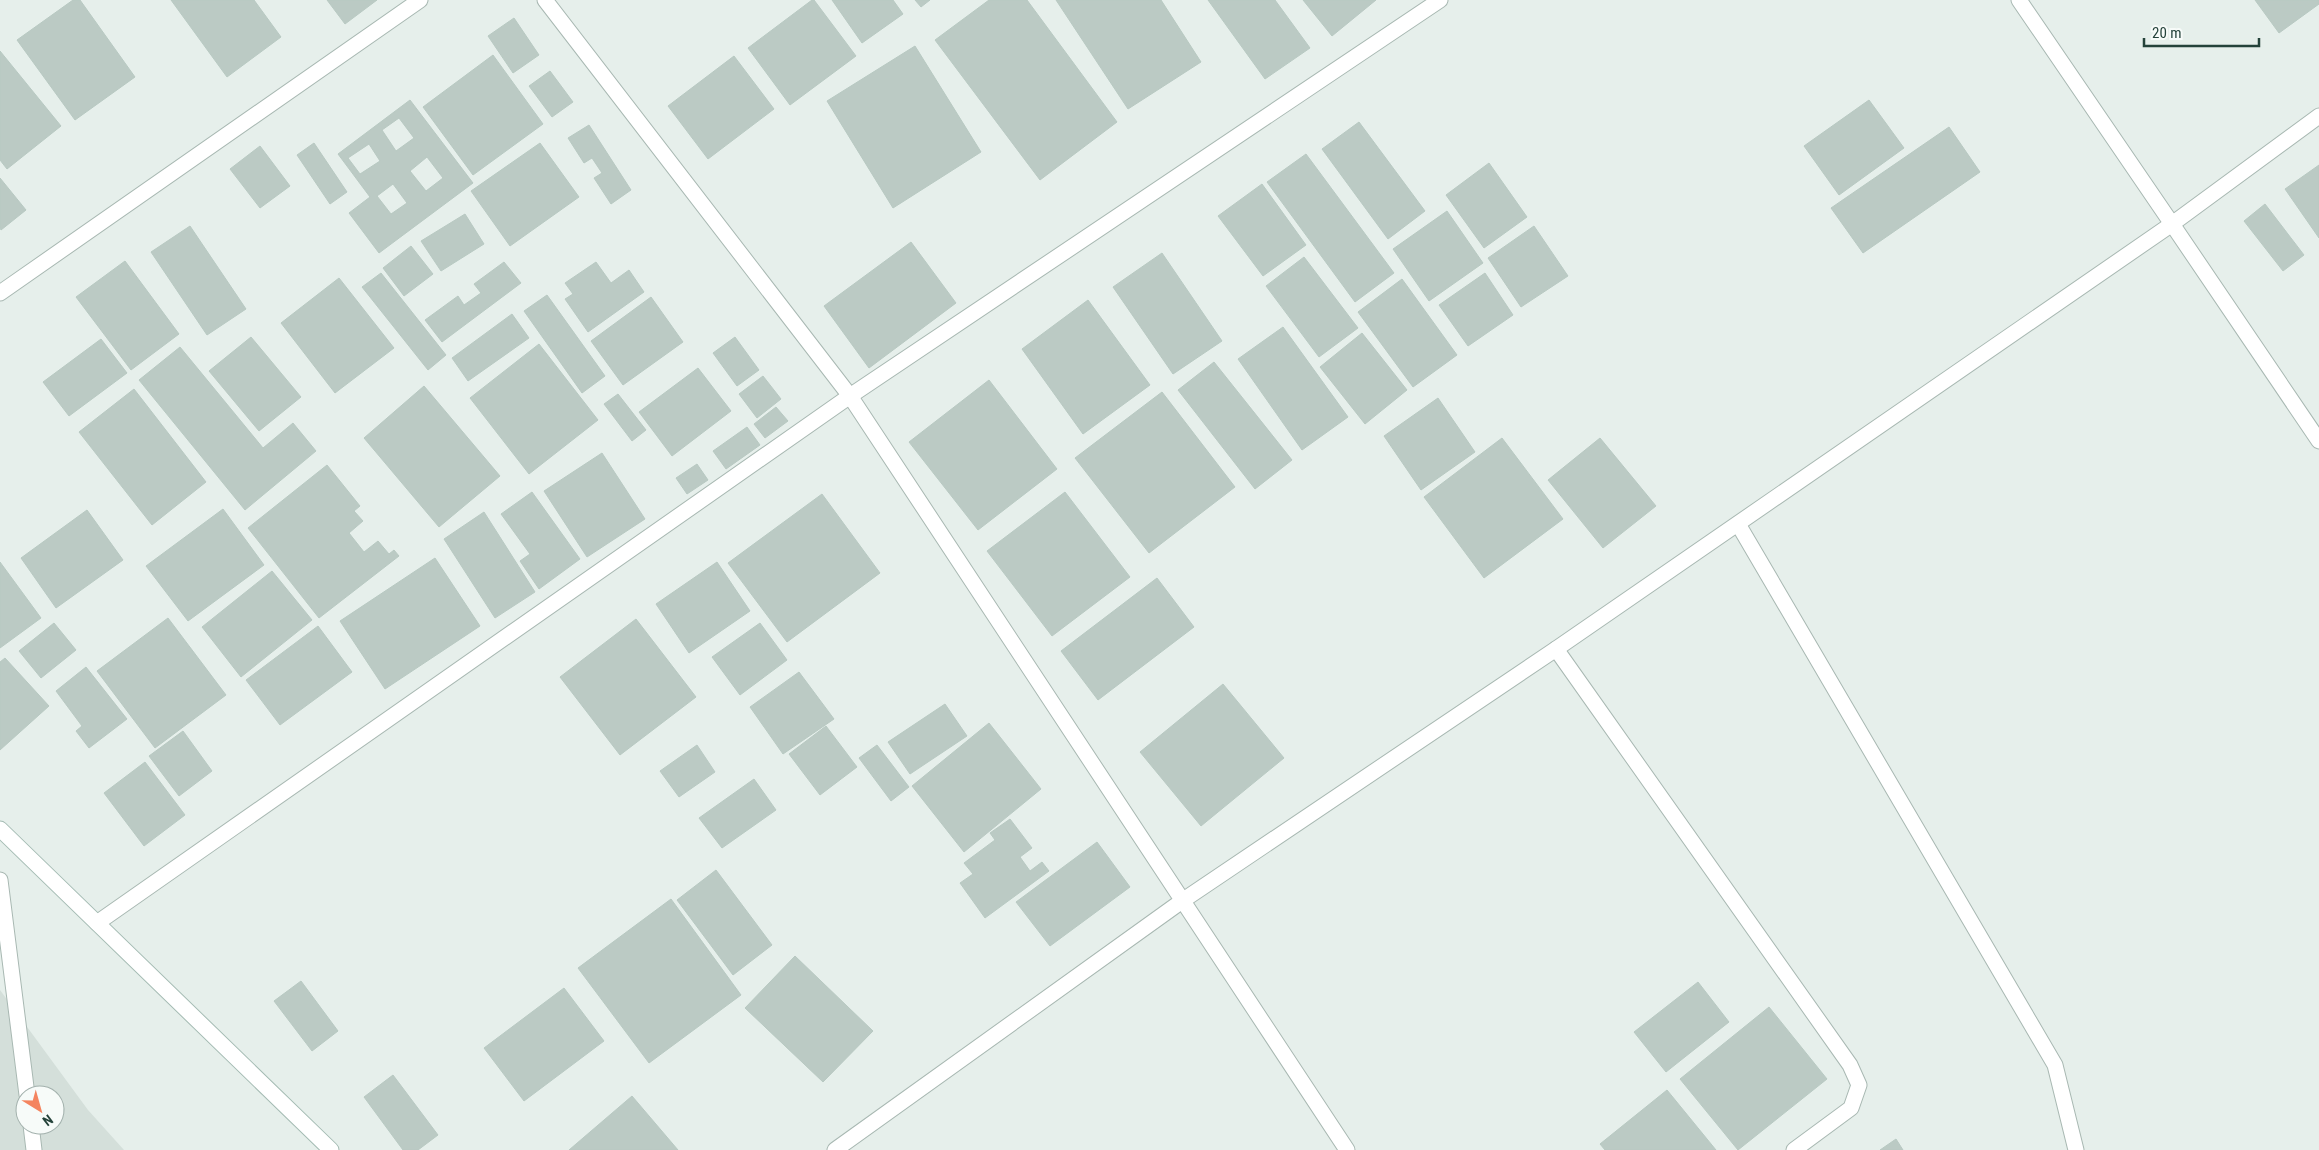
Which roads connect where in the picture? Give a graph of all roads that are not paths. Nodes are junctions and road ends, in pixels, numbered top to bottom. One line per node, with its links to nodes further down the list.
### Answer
1 (420, 0): 7 (street)
2 (545, 0): 8 (street)
3 (1440, 0): 8 (street)
4 (2019, 0): 6 (street)
5 (2319, 116): 6 (street)
6 (2172, 224): 9 (street); 10 (street)
7 (0, 293)
8 (850, 396): 14 (street); 15 (street)
9 (2319, 441)
10 (1738, 524): 11 (street); 23 (street)
11 (1556, 649): 14 (street); 22 (street)
12 (0, 829): 15 (street)
13 (0, 880): 16 (street)
14 (1182, 901): 20 (street); 21 (street)
15 (97, 923): 19 (street)
16 (26, 1085)
17 (32, 1135): 18 (street)
18 (34, 1150)
19 (331, 1150)
20 (836, 1150)
21 (1347, 1150)
22 (1794, 1150)
23 (2076, 1150)

